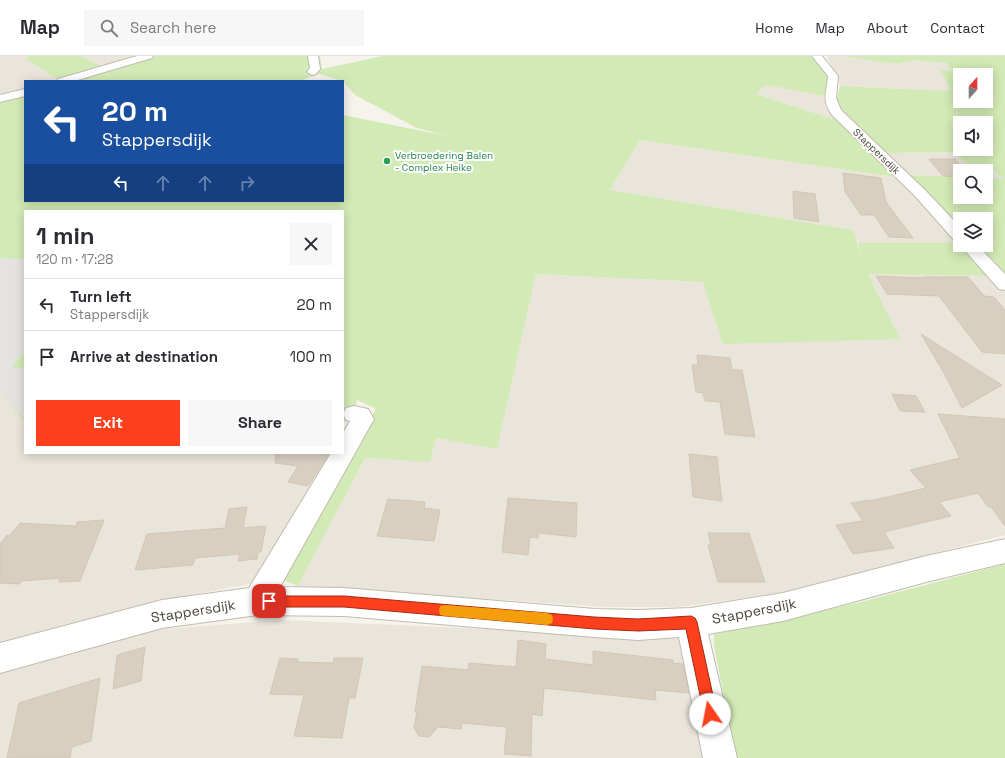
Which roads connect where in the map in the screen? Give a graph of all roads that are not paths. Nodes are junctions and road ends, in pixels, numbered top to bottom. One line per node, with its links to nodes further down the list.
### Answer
1 (148, 56): 5 (street)
2 (313, 56): 4 (street)
3 (817, 56): 8 (street, Stappersdijk)
4 (312, 72)
5 (65, 80)
6 (24, 92): 7 (street)
7 (0, 99)
8 (953, 229)
9 (974, 252): 10 (street)
10 (1005, 285)
11 (354, 414): 12 (street)
12 (344, 451)
13 (342, 454): 15 (street)
14 (1005, 551): 16 (street, Stappersdijk)
15 (256, 601): 16 (street, Stappersdijk); 17 (street, Stappersdijk)
16 (691, 622): 18 (street)
17 (0, 658)
18 (720, 758)

